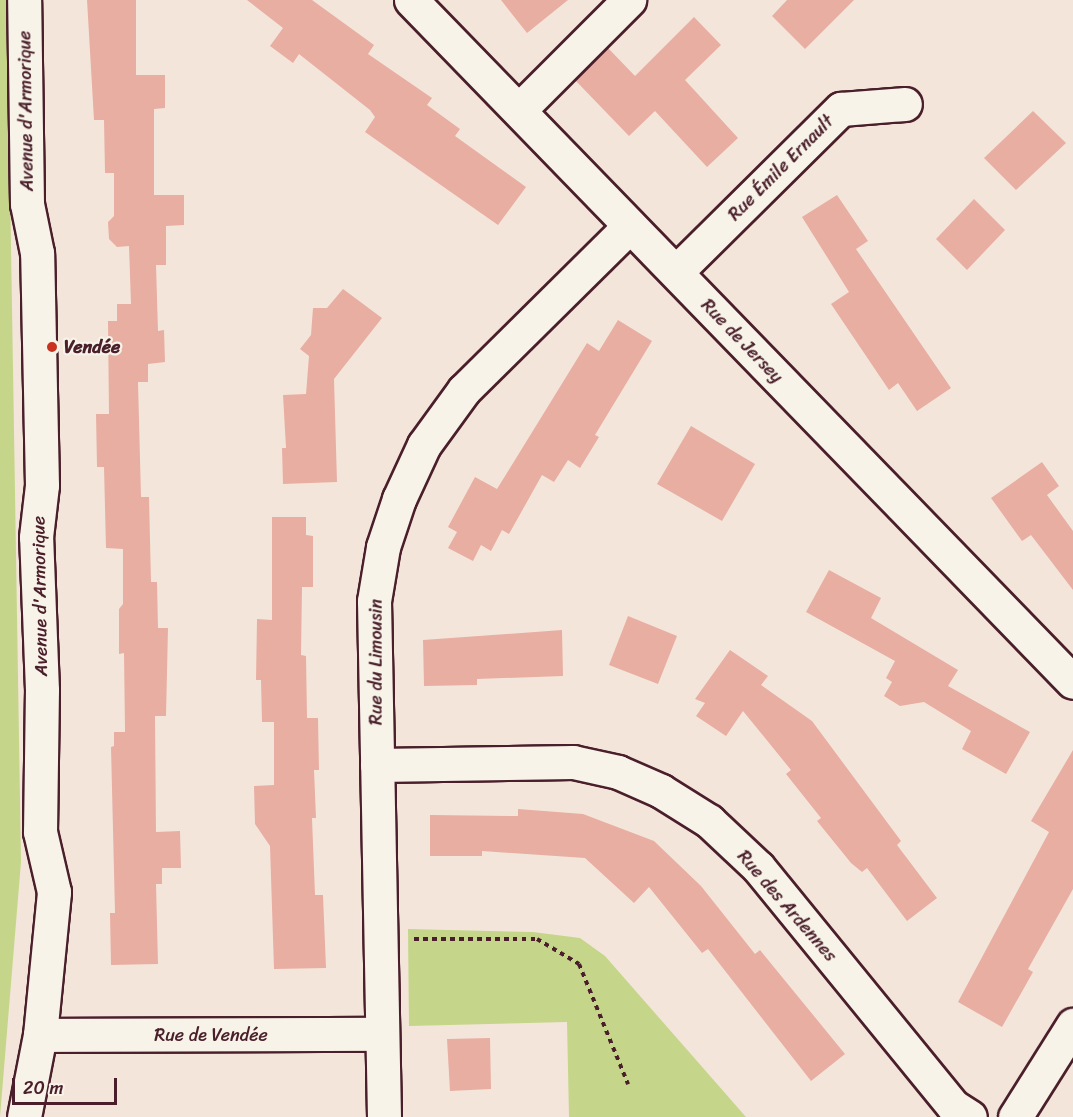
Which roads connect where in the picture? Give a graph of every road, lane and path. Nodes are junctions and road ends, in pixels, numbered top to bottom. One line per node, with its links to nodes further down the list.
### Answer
1 (24, 0): 13 (street, Avenue d'Armorique)
2 (411, 0): 5 (street, Rue de Jersey)
3 (629, 0): 5 (street)
4 (905, 104): 7 (street, Rue Émile Ernault)
5 (519, 110): 6 (street, Rue de Jersey)
6 (630, 226): 7 (street, Rue de Jersey); 9 (street, Rue du Limousin)
7 (676, 272): 8 (street, Rue de Jersey)
8 (1073, 682)
9 (377, 765): 10 (street, Rue du Limousin); 17 (street, Rue des Ardennes)
10 (380, 940): 12 (street, Rue du Limousin); 14 (path)
11 (1073, 1025): 18 (street)
12 (382, 1034): 13 (street, Rue de Vendée); 16 (street, Rue du Limousin)
13 (40, 1035): 15 (street, Avenue d'Armorique)
14 (628, 1083)
15 (24, 1117)
16 (384, 1117)
17 (970, 1117)
18 (1015, 1117)

